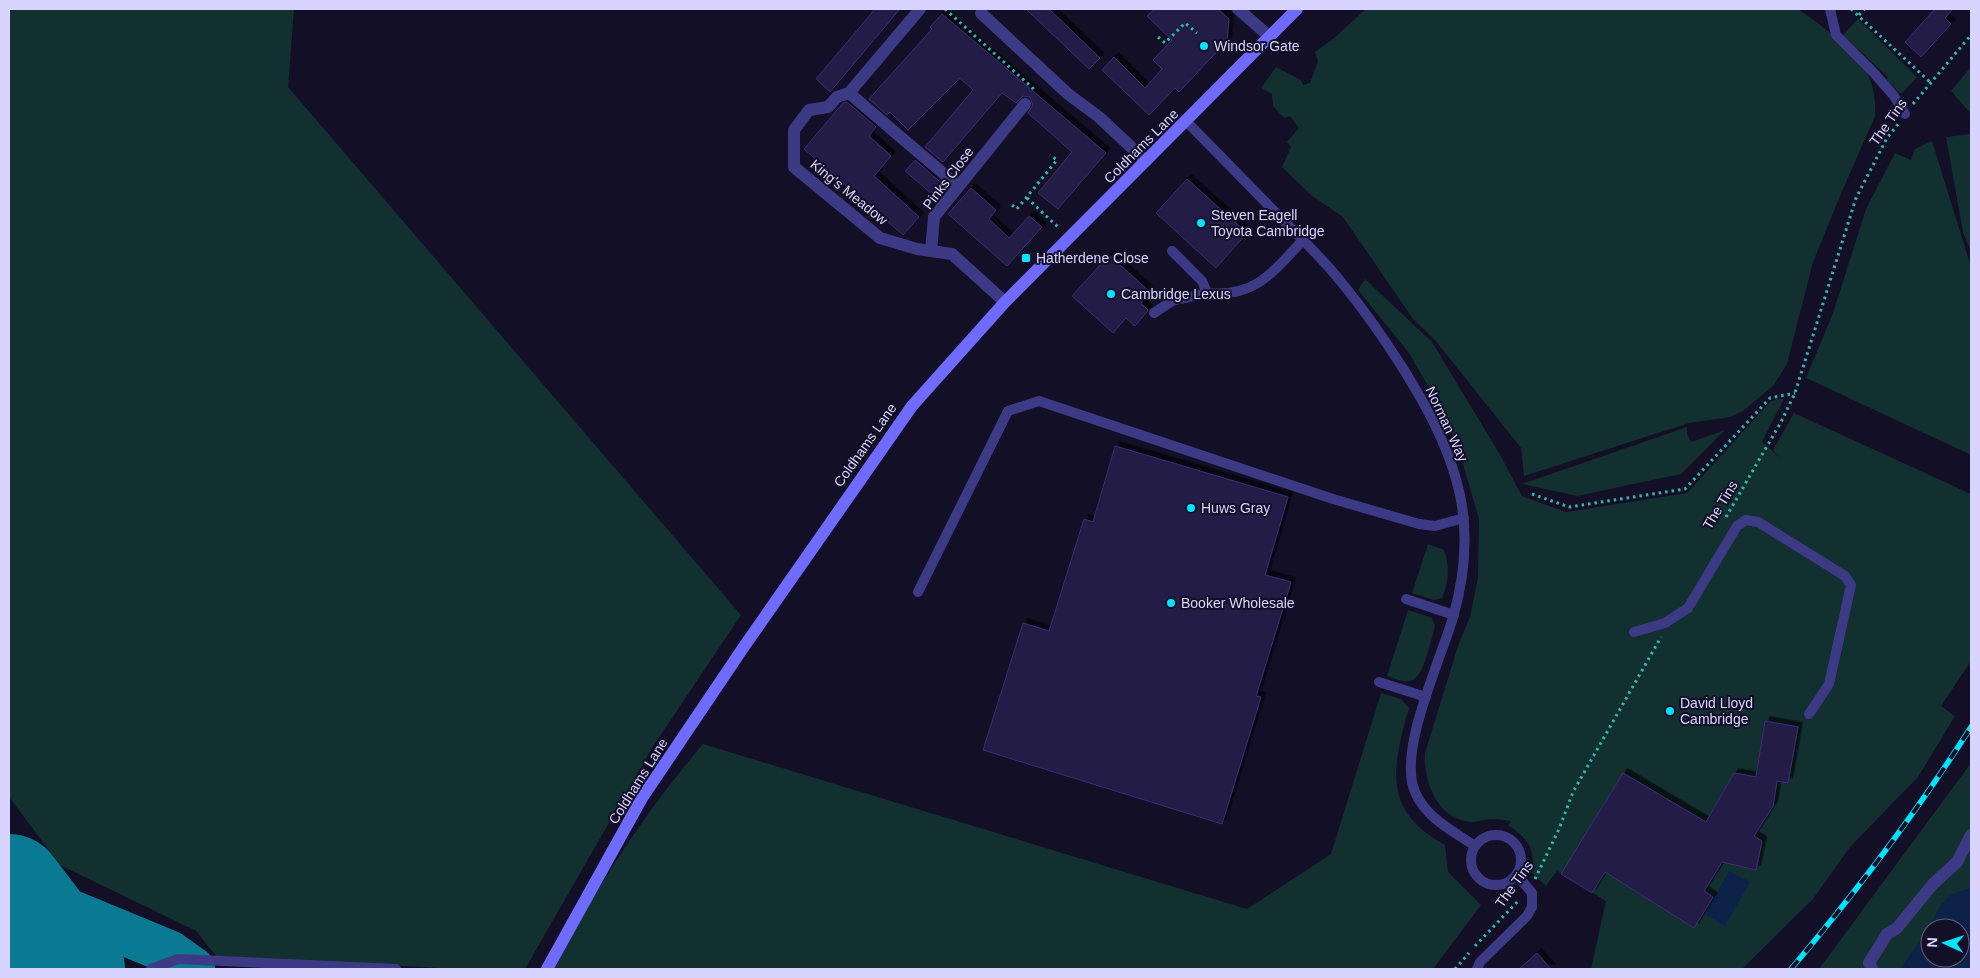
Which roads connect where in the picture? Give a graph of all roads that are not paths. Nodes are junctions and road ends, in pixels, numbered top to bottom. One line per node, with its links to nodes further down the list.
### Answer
1 (920, 9): 7 (street, King's Meadow)
2 (1238, 9): 6 (street)
3 (1297, 9): 6 (street, Coldhams Lane)
4 (1830, 9): 9 (lane)
5 (981, 13): 11 (street)
6 (1270, 37): 10 (street, Coldhams Lane)
7 (849, 92): 12 (street); 14 (street, King's Meadow)
8 (1025, 104): 12 (street, Pinks Close)
9 (1905, 114)
10 (1187, 122): 11 (street, Coldhams Lane); 13 (lane, Norman Way)
11 (1146, 161): 17 (street, Coldhams Lane)
12 (958, 186): 14 (street, Pinks Close)
13 (1304, 240): 16 (lane); 19 (lane, Norman Way)
14 (931, 251): 17 (street)
15 (1172, 251): 16 (lane)
16 (1207, 292): 18 (lane)
17 (1005, 302): 32 (street, Coldhams Lane)
18 (1154, 313)
19 (1464, 518): 20 (lane); 22 (lane, Norman Way)
20 (918, 592)
21 (1406, 599): 22 (lane)
22 (1454, 615): 25 (lane, Norman Way)
23 (1634, 632): 26 (lane)
24 (1378, 682): 25 (lane)
25 (1426, 697): 28 (lane, Norman Way)
26 (1809, 714)
27 (1971, 835): 34 (street)
28 (1475, 846): 29 (lane); 29 (lane)
29 (1517, 875): 33 (lane)
30 (151, 969): 31 (lane)
31 (396, 969)
32 (547, 969)
33 (1477, 969)
34 (1872, 969)

